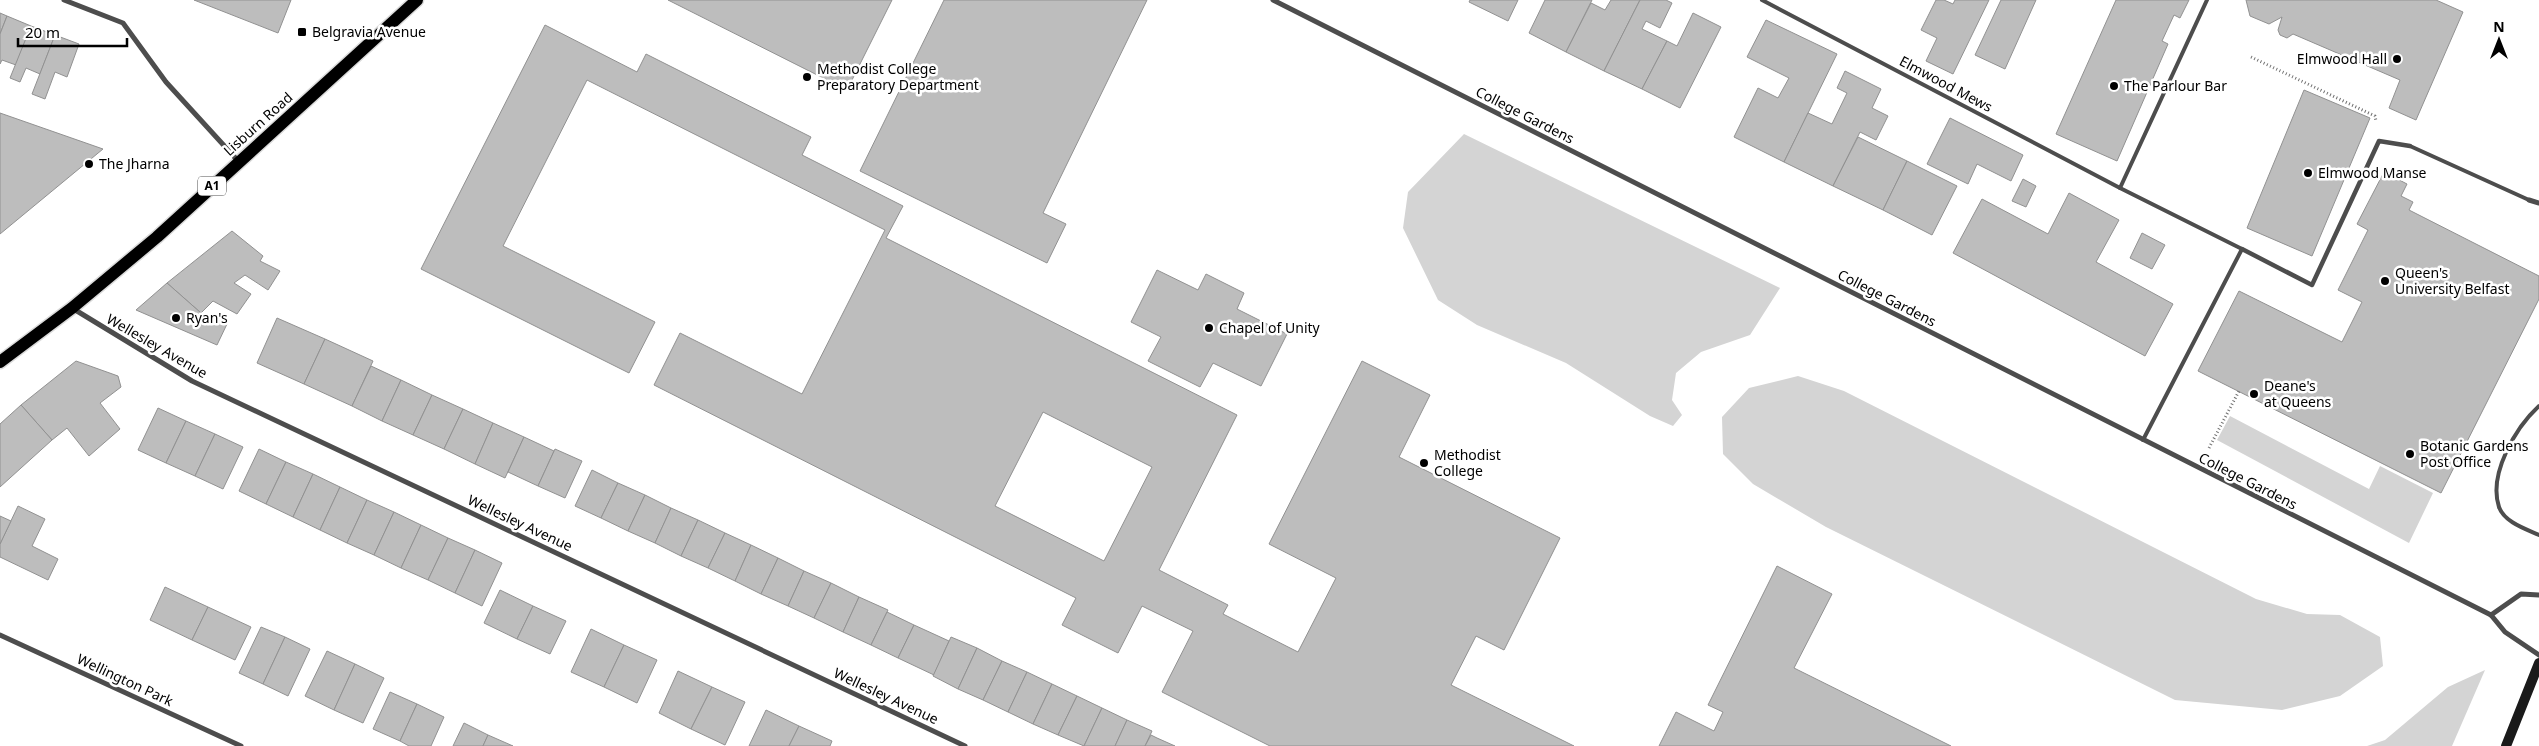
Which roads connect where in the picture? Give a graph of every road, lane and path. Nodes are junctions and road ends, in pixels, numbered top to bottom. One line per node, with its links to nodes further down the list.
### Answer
1 (64, 0): 9 (street)
2 (417, 0): 9 (main road, Lisburn Road / A1)
3 (1273, 0): 18 (street, College Gardens)
4 (1762, 0): 10 (lane, Elmwood Mews)
5 (2207, 0): 10 (lane)
6 (2251, 57): 7 (path)
7 (2379, 141): 8 (street); 13 (street, Elmwood Mews)
8 (2410, 146): 11 (lane)
9 (238, 162): 14 (main road, Lisburn Road / A1)
10 (2120, 188): 13 (lane, Elmwood Mews)
11 (2529, 200): 12 (street)
12 (2539, 203)
13 (2242, 249): 18 (lane)
14 (72, 308): 15 (main road, Lisburn Road / A1); 27 (street, Wellesley Avenue)
15 (0, 362)
16 (2239, 391): 19 (path)
17 (2539, 406): 20 (lane)
18 (2143, 440): 19 (street, College Gardens)
19 (2198, 468): 22 (street, College Gardens)
20 (2539, 535)
21 (2539, 596): 22 (street)
22 (2491, 615): 24 (street, College Gardens)
23 (0, 635): 26 (street, Wellington Park)
24 (2539, 655)
25 (2539, 663): 28 (main road)
26 (241, 746)
27 (965, 746)
28 (2506, 746)

